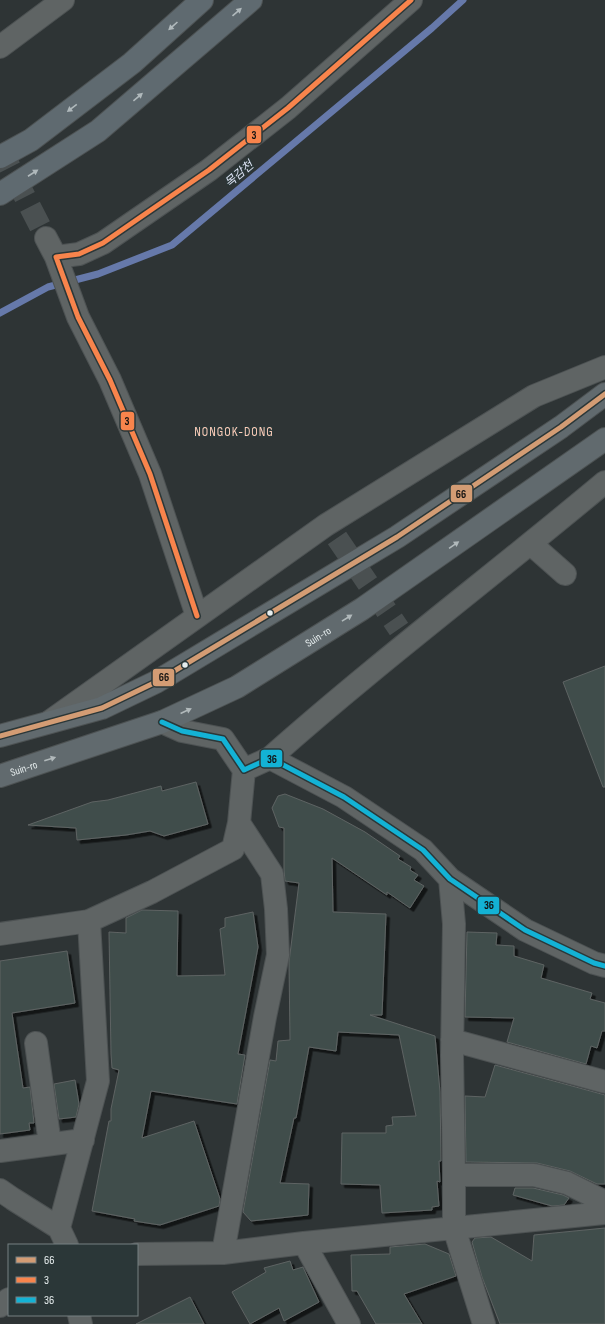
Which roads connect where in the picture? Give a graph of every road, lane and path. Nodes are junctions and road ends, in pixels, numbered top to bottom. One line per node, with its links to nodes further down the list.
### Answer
1 (63, 0): 5 (street)
2 (202, 0): 6 (highway, one-way to 6)
3 (251, 0): 9 (highway, one-way to 3)
4 (410, 0): 11 (street)
5 (0, 47)
6 (39, 134): 7 (highway); 8 (highway)
7 (0, 151)
8 (0, 157)
9 (0, 194)
10 (46, 238): 11 (street)
11 (57, 260): 18 (street)
12 (605, 366): 18 (street)
13 (605, 394): 20 (main road)
14 (605, 439): 19 (main road, Suin-ro, one-way to 14)
15 (605, 482): 16 (street)
16 (531, 544): 17 (street); 22 (street)
17 (565, 574)
18 (197, 616): 20 (street)
19 (162, 722): 23 (street); 24 (main road, Suin-ro, one-way to 19)
20 (48, 723): 21 (main road)
21 (0, 736)
22 (270, 758): 23 (street); 26 (street)
23 (244, 770): 25 (street)
24 (0, 776)
25 (239, 823): 27 (street); 43 (street)
26 (450, 879): 29 (street); 30 (street)
27 (90, 921): 28 (street); 33 (street)
28 (0, 934)
29 (605, 966)
30 (452, 1040): 32 (street); 36 (street)
31 (36, 1043): 34 (street)
32 (605, 1082)
33 (83, 1140): 34 (street); 41 (street)
34 (50, 1144): 35 (street)
35 (0, 1151)
36 (454, 1176): 38 (street); 40 (street)
37 (0, 1190): 41 (street)
38 (605, 1202)
39 (605, 1213): 40 (street)
40 (454, 1228): 42 (street); 46 (street)
41 (63, 1237)
42 (304, 1243): 43 (street); 45 (street)
43 (223, 1253): 44 (street)
44 (138, 1254)
45 (349, 1324)
46 (484, 1324)

